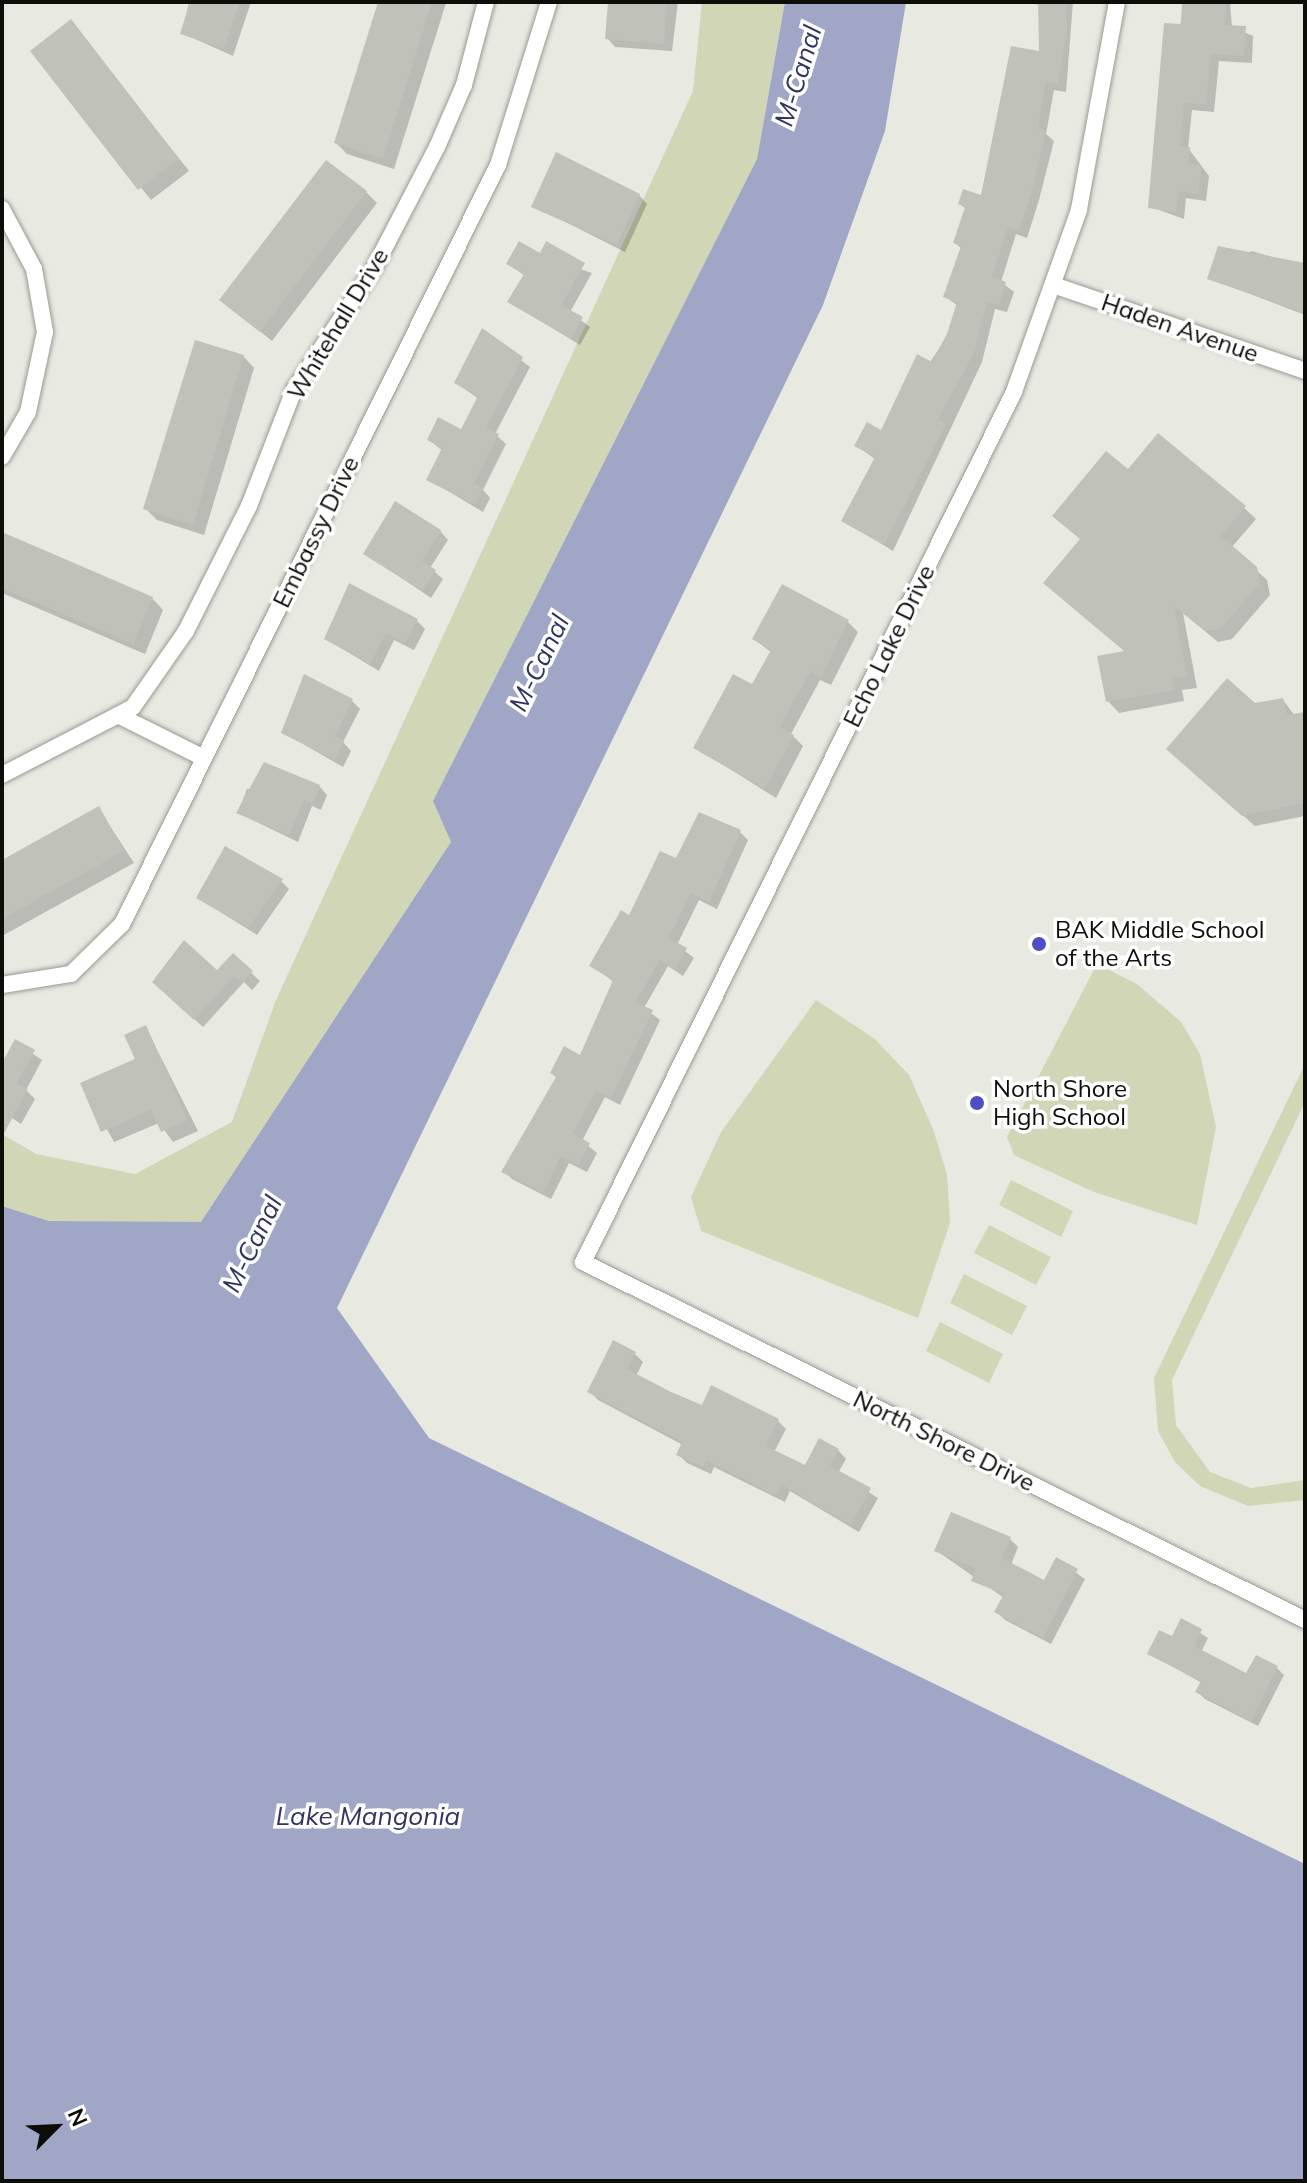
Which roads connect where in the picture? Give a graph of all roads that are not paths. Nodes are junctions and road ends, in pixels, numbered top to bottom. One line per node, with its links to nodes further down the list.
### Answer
1 (486, 2): 8 (street, Whitehall Drive)
2 (549, 2): 9 (street, Embassy Drive)
3 (1117, 2): 5 (street, Echo Lake Drive)
4 (2, 209): 7 (street)
5 (1056, 286): 6 (street, Haden Avenue); 12 (street, Echo Lake Drive)
6 (1305, 371)
7 (2, 457)
8 (118, 715): 9 (street); 10 (street, Whitehall Drive)
9 (204, 758): 11 (street, Embassy Drive)
10 (2, 775)
11 (2, 985)
12 (583, 1262): 13 (street, North Shore Drive)
13 (1305, 1620)

